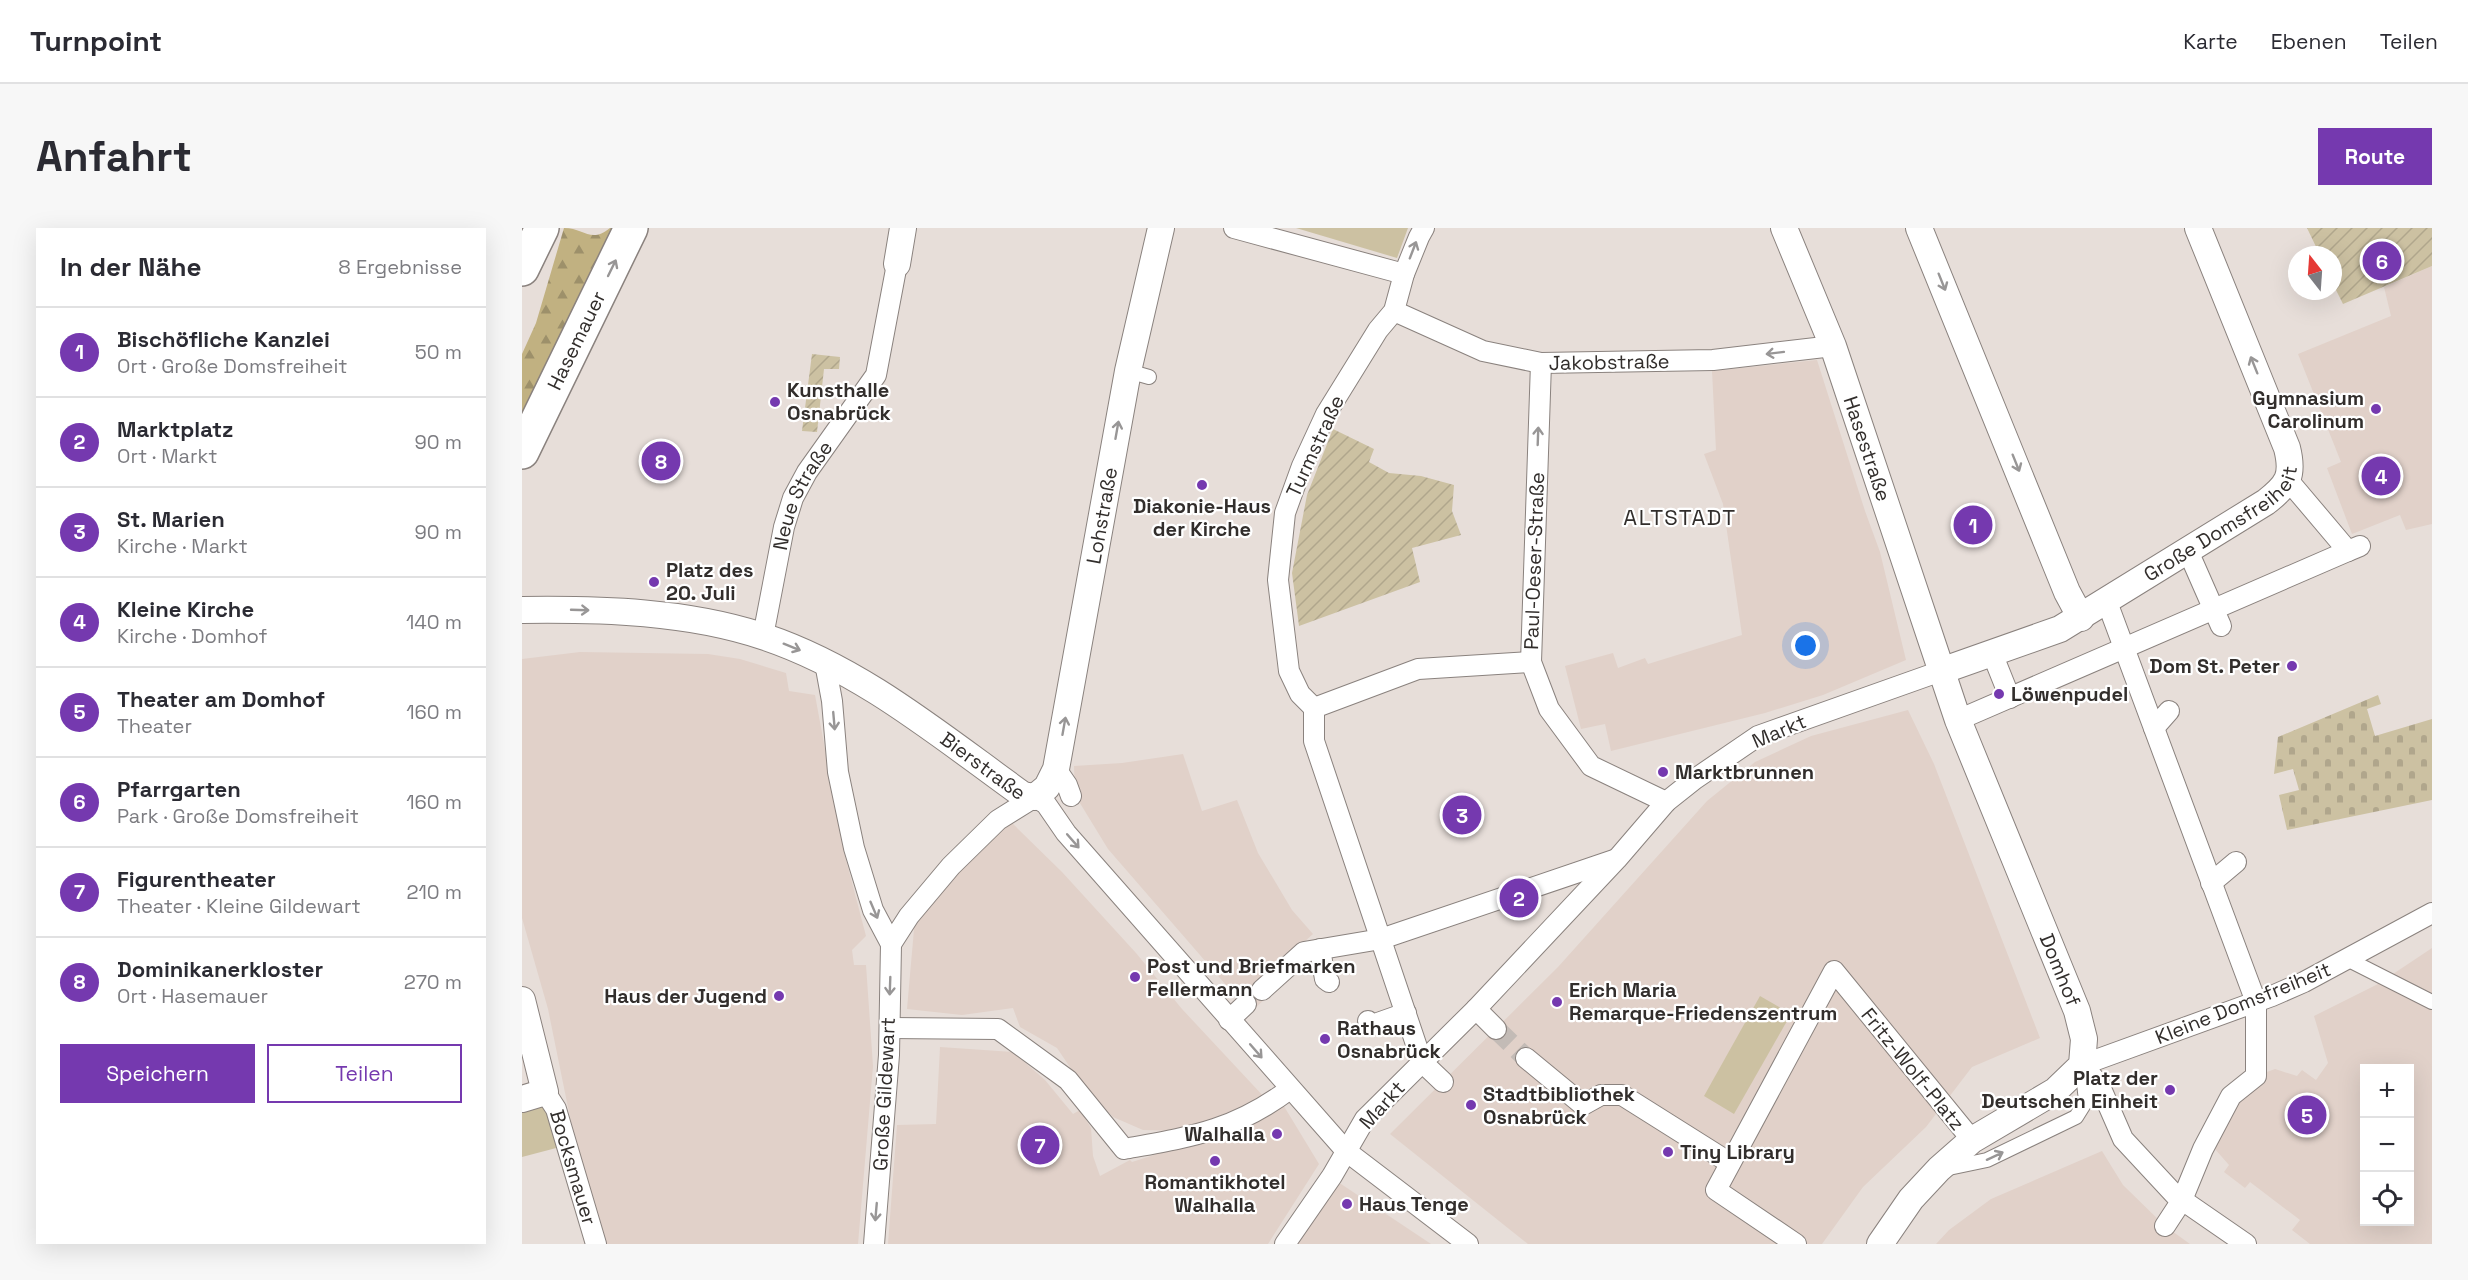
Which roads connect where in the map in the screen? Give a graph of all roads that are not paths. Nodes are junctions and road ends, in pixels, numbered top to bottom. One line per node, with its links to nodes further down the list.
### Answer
1 (542, 228): 11 (main road)
2 (631, 228): 16 (main road, Hasemauer, one-way to 2)
3 (902, 228): 10 (street, Neue Straße)
4 (1161, 228): 34 (street, Lohstraße, one-way to 4)
5 (1234, 228): 12 (street)
6 (1424, 228): 12 (street, Turmstraße, one-way to 6)
7 (1784, 228): 14 (street, Hasestraße)
8 (1919, 228): 22 (street, one-way to 22)
9 (2198, 228): 17 (street, Große Domsfreiheit, one-way to 9)
10 (897, 264): 23 (street, Neue Straße)
11 (522, 269)
12 (1404, 274): 13 (street, Turmstraße)
13 (1394, 311): 15 (street, Jakobstraße); 30 (street, Turmstraße)
14 (1833, 346): 15 (street, Jakobstraße, one-way to 15); 28 (street, Hasestraße)
15 (1541, 363): 26 (street, Paul-Oeser-Straße, one-way to 15)
16 (522, 453)
17 (2288, 480): 18 (street, Große Domsfreiheit); 21 (street)
18 (2188, 551): 19 (street, Große Domsfreiheit); 21 (street)
19 (2107, 602): 22 (street, Große Domsfreiheit); 24 (street)
20 (522, 610): 23 (street, Bierstraße, one-way to 23)
21 (2217, 617): 24 (street)
22 (2081, 618): 25 (street, Große Domsfreiheit)
23 (763, 636): 27 (street, Bierstraße, one-way to 27)
24 (2124, 648): 29 (street); 33 (street)
25 (1992, 653): 28 (street, Große Domsfreiheit); 29 (street)
26 (1531, 662): 30 (street); 37 (street, Paul-Oeser-Straße)
27 (825, 663): 36 (street, Bierstraße); 43 (street, Große Gildewart, one-way to 43)
28 (1941, 671): 32 (street, Domhof); 37 (street, Markt)
29 (2010, 698): 32 (street)
30 (1314, 708): 42 (street)
31 (2169, 711): 33 (street)
32 (1958, 720): 60 (street, Domhof)
33 (2154, 728): 40 (street)
34 (1056, 769): 35 (street, Bierstraße); 36 (street, Lohstraße)
35 (1071, 796)
36 (1035, 797): 43 (street); 54 (street, Bierstraße, one-way to 54)
37 (1666, 802): 38 (street, Markt)
38 (1617, 859): 42 (street); 52 (street, Markt)
39 (2236, 862): 40 (street)
40 (2211, 883): 49 (street)
41 (2432, 913): 45 (street, Kleine Domsfreiheit)
42 (1381, 939): 44 (street); 53 (street)
43 (891, 944): 56 (street, Große Gildewart, one-way to 56)
44 (1320, 949): 46 (street); 47 (street)
45 (2349, 960): 49 (street, Kleine Domsfreiheit); 50 (lane)
46 (1329, 982)
47 (1262, 990)
48 (522, 1000): 63 (street, Bocksmauer)
49 (2256, 1002): 60 (street, Kleine Domsfreiheit); 68 (street)
50 (2432, 1002)
51 (1246, 1004): 54 (street)
52 (1476, 1009): 57 (street); 59 (street, Markt)
53 (1406, 1013): 55 (street); 59 (street)
54 (1229, 1020): 62 (street, Bierstraße, one-way to 62)
55 (1368, 1022)
56 (891, 1028): 62 (street); 71 (street, Große Gildewart, one-way to 71)
57 (1496, 1029)
58 (1526, 1058): 66 (street)
59 (1422, 1062): 61 (street); 65 (street, Markt)
60 (2082, 1065): 64 (street); 67 (lane, one-way to 60); 68 (street)
61 (1443, 1082)
62 (1290, 1089): 65 (street, Bierstraße)
63 (534, 1095): 70 (street, Bocksmauer)
64 (1972, 1140): 66 (street, Fritz-Wolf-Platz); 67 (street)
65 (1346, 1150): 72 (street, Markt); 73 (street, Bierstraße)
66 (1730, 1162): 74 (street)
67 (1939, 1169): 75 (street)
68 (2182, 1200): 69 (street); 76 (street)
69 (2165, 1226)
70 (596, 1244)
71 (874, 1244)
72 (1286, 1244)
73 (1468, 1244)
74 (1796, 1244)
75 (1880, 1244)
76 (2246, 1244)

